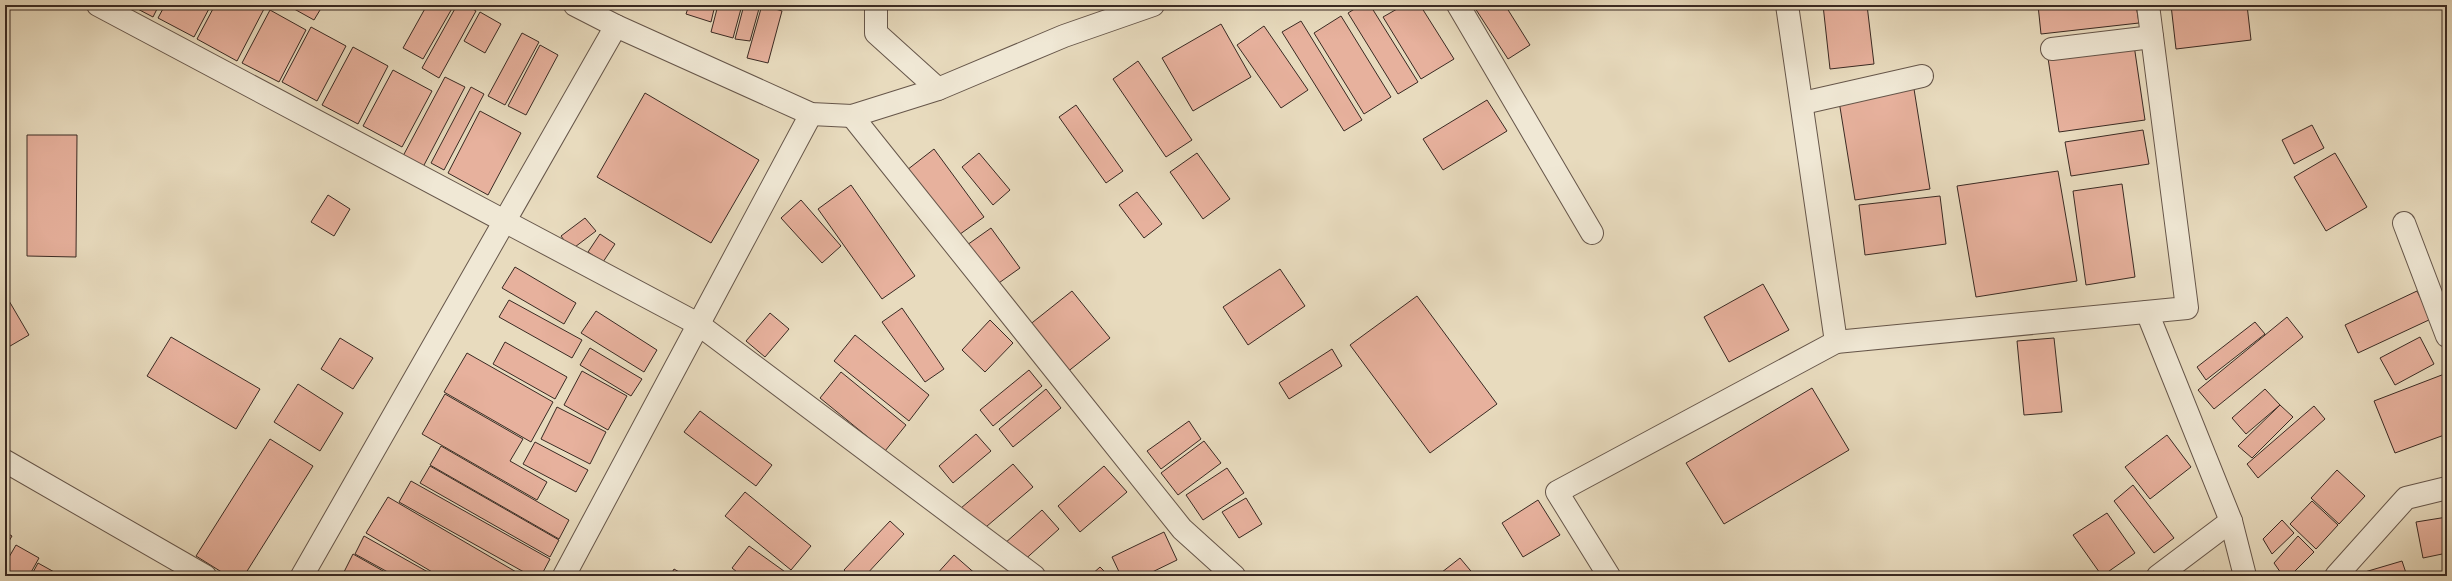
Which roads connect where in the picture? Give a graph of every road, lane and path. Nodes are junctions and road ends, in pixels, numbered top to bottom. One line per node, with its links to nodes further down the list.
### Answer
1 (98, 5): 16 (street)
2 (576, 5): 8 (street)
3 (876, 5): 12 (street)
4 (1153, 5): 12 (street)
5 (1458, 5): 18 (street)
6 (1787, 5): 13 (street)
7 (2148, 5): 9 (street)
8 (616, 26): 14 (street); 16 (street)
9 (2152, 37): 10 (street); 19 (street)
10 (2052, 49)
11 (1922, 76): 13 (street)
12 (938, 90): 15 (street)
13 (1803, 103): 22 (street)
14 (811, 114): 15 (street); 20 (street)
15 (852, 116): 30 (street)
16 (505, 222): 20 (street); 27 (street)
17 (2404, 223): 21 (street)
18 (1592, 233)
19 (2147, 312): 22 (street); 25 (street)
20 (698, 324): 28 (street); 29 (street)
21 (2447, 336)
22 (1836, 342): 31 (street)
23 (5, 461): 26 (street)
24 (2447, 488): 34 (street)
25 (2232, 521): 32 (street); 33 (street)
26 (205, 576)
27 (302, 576)
28 (564, 576)
29 (1034, 576)
30 (1234, 576)
31 (1608, 576)
32 (2158, 576)
33 (2245, 576)
34 (2336, 576)

